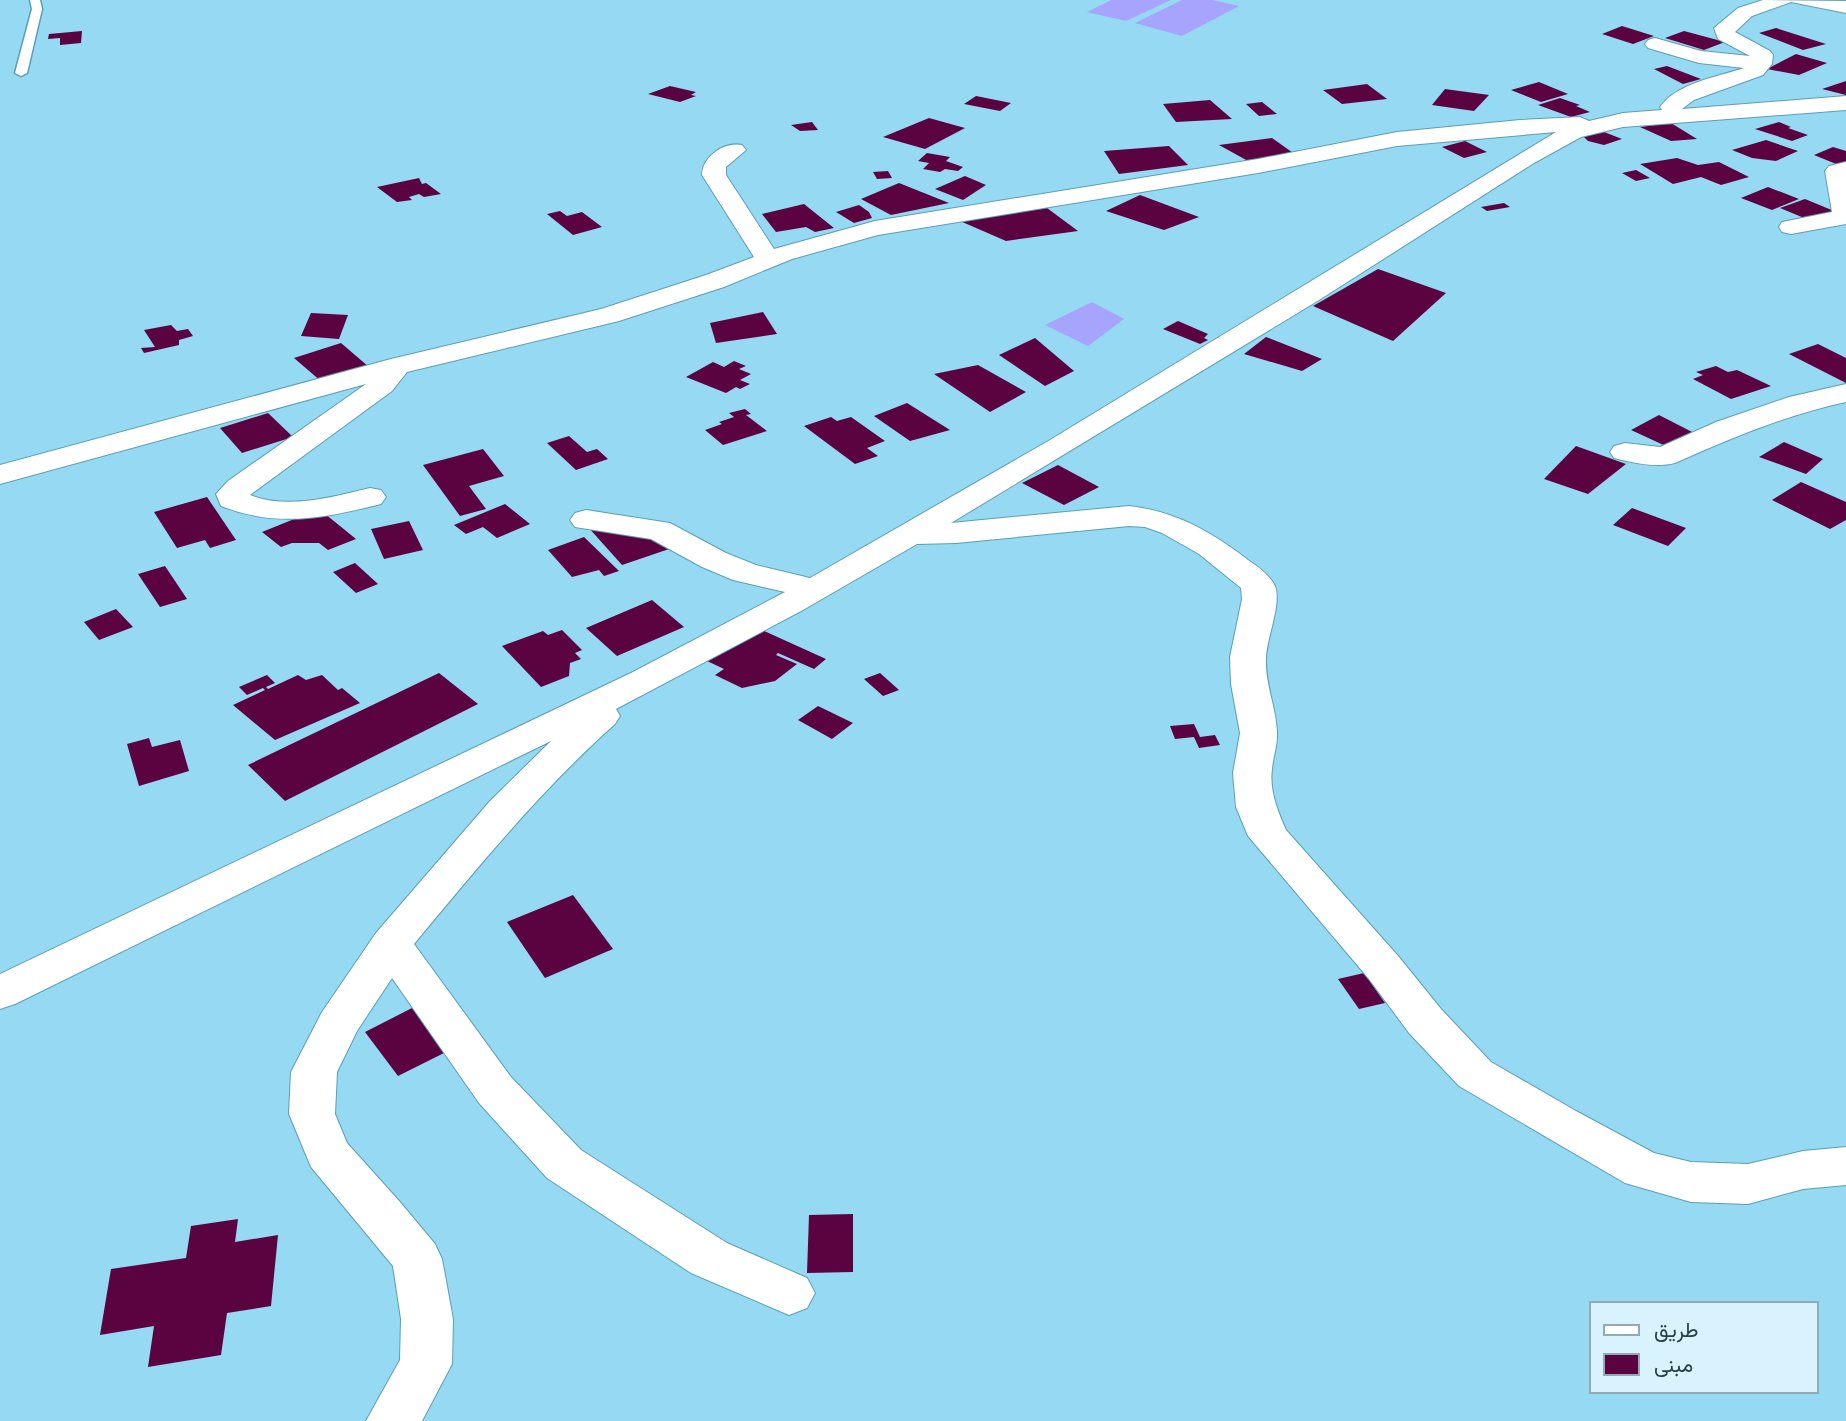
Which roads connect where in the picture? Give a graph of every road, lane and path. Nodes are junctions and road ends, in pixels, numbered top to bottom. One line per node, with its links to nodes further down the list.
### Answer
1 (35, 0): 7 (lane)
2 (1783, 0): 6 (street)
3 (1799, 0): 4 (street)
4 (1846, 6)
5 (1655, 44): 6 (street)
6 (1762, 64): 9 (street)
7 (20, 73)
8 (1846, 103): 9 (street)
9 (1663, 116): 10 (street)
10 (1597, 124): 14 (street); 21 (street)
11 (734, 150): 14 (street)
12 (1846, 169): 13 (street)
13 (1791, 227)
14 (768, 259): 15 (street)
15 (401, 365): 18 (street); 19 (street)
16 (1846, 393): 17 (street)
17 (1625, 452)
18 (0, 475)
19 (370, 497)
20 (586, 520): 22 (street)
21 (906, 534): 22 (street); 26 (street)
22 (814, 589): 23 (street)
23 (646, 680): 24 (street); 25 (street)
24 (391, 944): 27 (street); 28 (street)
25 (0, 993)
26 (1846, 1166)
27 (789, 1293)
28 (393, 1421)

